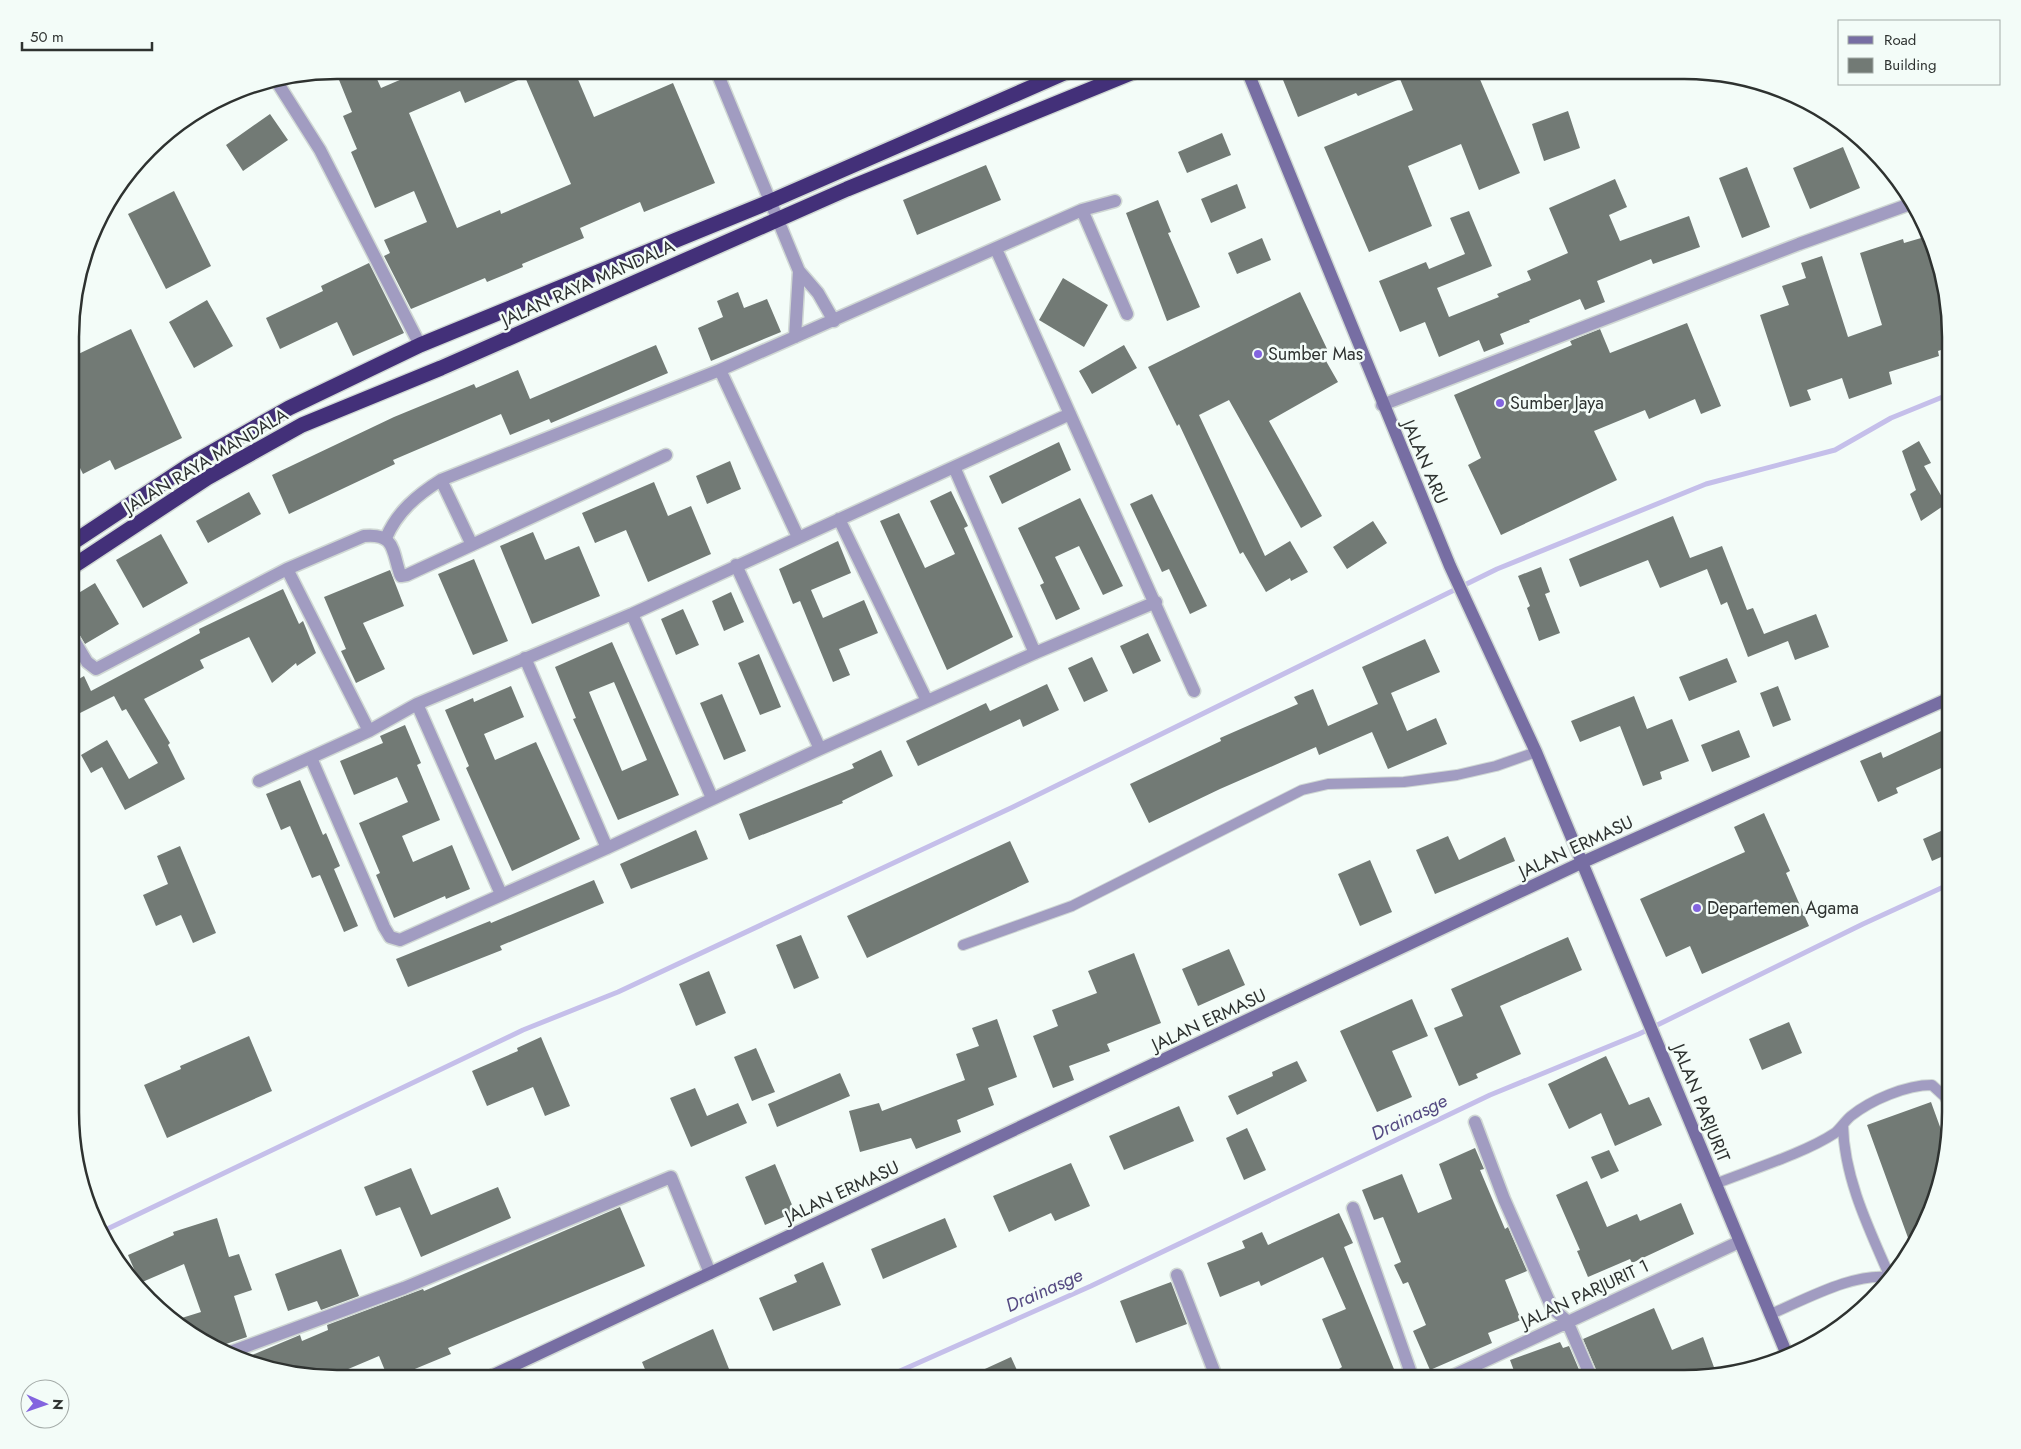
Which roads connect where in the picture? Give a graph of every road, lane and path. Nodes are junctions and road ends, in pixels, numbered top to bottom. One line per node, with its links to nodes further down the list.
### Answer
1 (720, 79): 7 (street)
2 (1048, 79): 7 (highway, JALAN RAYA MANDALA)
3 (1116, 79): 10 (highway, JALAN RAYA MANDALA)
4 (1251, 79): 20 (street, JALAN ARU)
5 (279, 86): 18 (street)
6 (1115, 201): 9 (street)
7 (769, 202): 10 (street); 13 (highway, JALAN RAYA MANDALA)
8 (1906, 205): 20 (street)
9 (1082, 210): 11 (street); 14 (street)
10 (777, 220): 12 (street); 15 (highway, JALAN RAYA MANDALA)
11 (996, 249): 16 (street); 21 (street)
12 (798, 271): 16 (street); 17 (street)
13 (534, 298): 15 (highway); 18 (highway, JALAN RAYA MANDALA)
14 (1127, 314)
15 (546, 321): 30 (highway, JALAN RAYA MANDALA)
16 (834, 321): 17 (street)
17 (795, 337): 19 (street)
18 (420, 344): 27 (highway, JALAN RAYA MANDALA)
19 (720, 370): 24 (street); 26 (street)
20 (1382, 405): 44 (street, JALAN ARU)
21 (1070, 414): 23 (street); 33 (street)
22 (666, 455): 29 (street)
23 (954, 467): 25 (street); 36 (street)
24 (441, 480): 28 (street); 29 (street)
25 (839, 519): 26 (street); 39 (street)
26 (798, 537): 31 (street)
27 (79, 538)
28 (386, 538): 29 (street); 32 (street)
29 (472, 545)
30 (79, 562)
31 (736, 565): 34 (street); 43 (street)
32 (287, 569): 35 (street); 42 (street)
33 (1156, 602): 36 (street); 38 (street)
34 (632, 614): 37 (street); 47 (street)
35 (79, 649)
36 (1035, 653): 39 (street)
37 (525, 658): 41 (street); 48 (street)
38 (1194, 691)
39 (927, 701): 43 (street)
40 (1942, 702): 49 (street, JALAN ERMASU)
41 (417, 704): 42 (street); 50 (street)
42 (369, 731): 45 (street)
43 (820, 749): 47 (street)
44 (1536, 752): 49 (street, JALAN ARU); 51 (lane)
45 (311, 758): 46 (street); 50 (street)
46 (259, 781)
47 (712, 798): 48 (street)
48 (607, 848): 50 (street)
49 (1582, 862): 55 (street, JALAN PARJURIT); 59 (street, JALAN ERMASU)
50 (501, 894)
51 (963, 945)
52 (1942, 1094): 54 (lane)
53 (1475, 1122): 63 (street)
54 (1843, 1125): 55 (lane); 58 (lane)
55 (1715, 1184): 57 (street, JALAN PARJURIT)
56 (1353, 1208): 68 (street)
57 (1740, 1242): 62 (street, JALAN PARJURIT); 63 (street, JALAN PARJURIT 1)
58 (1889, 1270)
59 (710, 1273): 64 (street); 66 (street, JALAN ERMASU)
60 (1177, 1275): 67 (street)
61 (1883, 1276): 62 (lane)
62 (1771, 1314): 65 (street, JALAN PARJURIT)
63 (1567, 1321): 69 (street, JALAN PARJURIT 1); 70 (street)
64 (235, 1350)
65 (1785, 1350)
66 (502, 1370)
67 (1214, 1370)
68 (1410, 1370)
69 (1465, 1370)
70 (1588, 1370)

